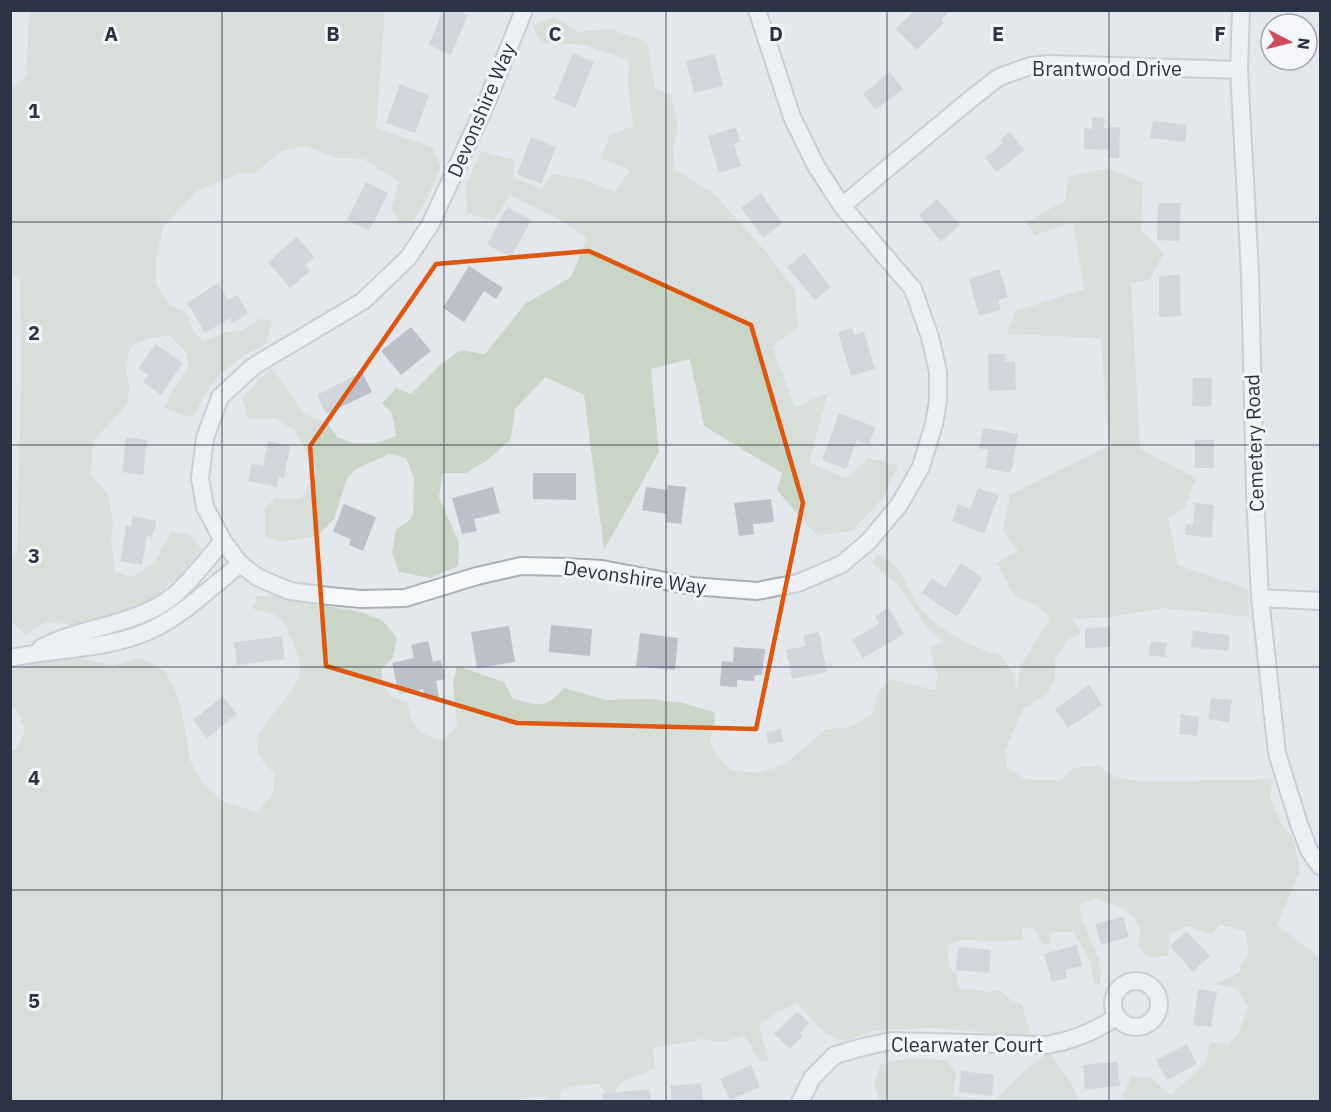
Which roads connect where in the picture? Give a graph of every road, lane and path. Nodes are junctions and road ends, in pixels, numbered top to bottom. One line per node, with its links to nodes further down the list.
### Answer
1 (524, 10): 6 (street, Devonshire Way)
2 (758, 10): 5 (street, Devonshire Way)
3 (1241, 10): 4 (street, Cemetery Road)
4 (1239, 70): 5 (street, Brantwood Drive); 8 (street, Cemetery Road)
5 (842, 206): 7 (street, Devonshire Way)
6 (223, 541): 7 (street, Devonshire Way); 10 (street)
7 (240, 564): 10 (street)
8 (1260, 598): 9 (street); 12 (street, Cemetery Road)
9 (1320, 601)
10 (33, 653): 11 (street)
11 (10, 658)
12 (1320, 866)
13 (1116, 1017): 14 (street, Clearwater Court)
14 (800, 1101)

